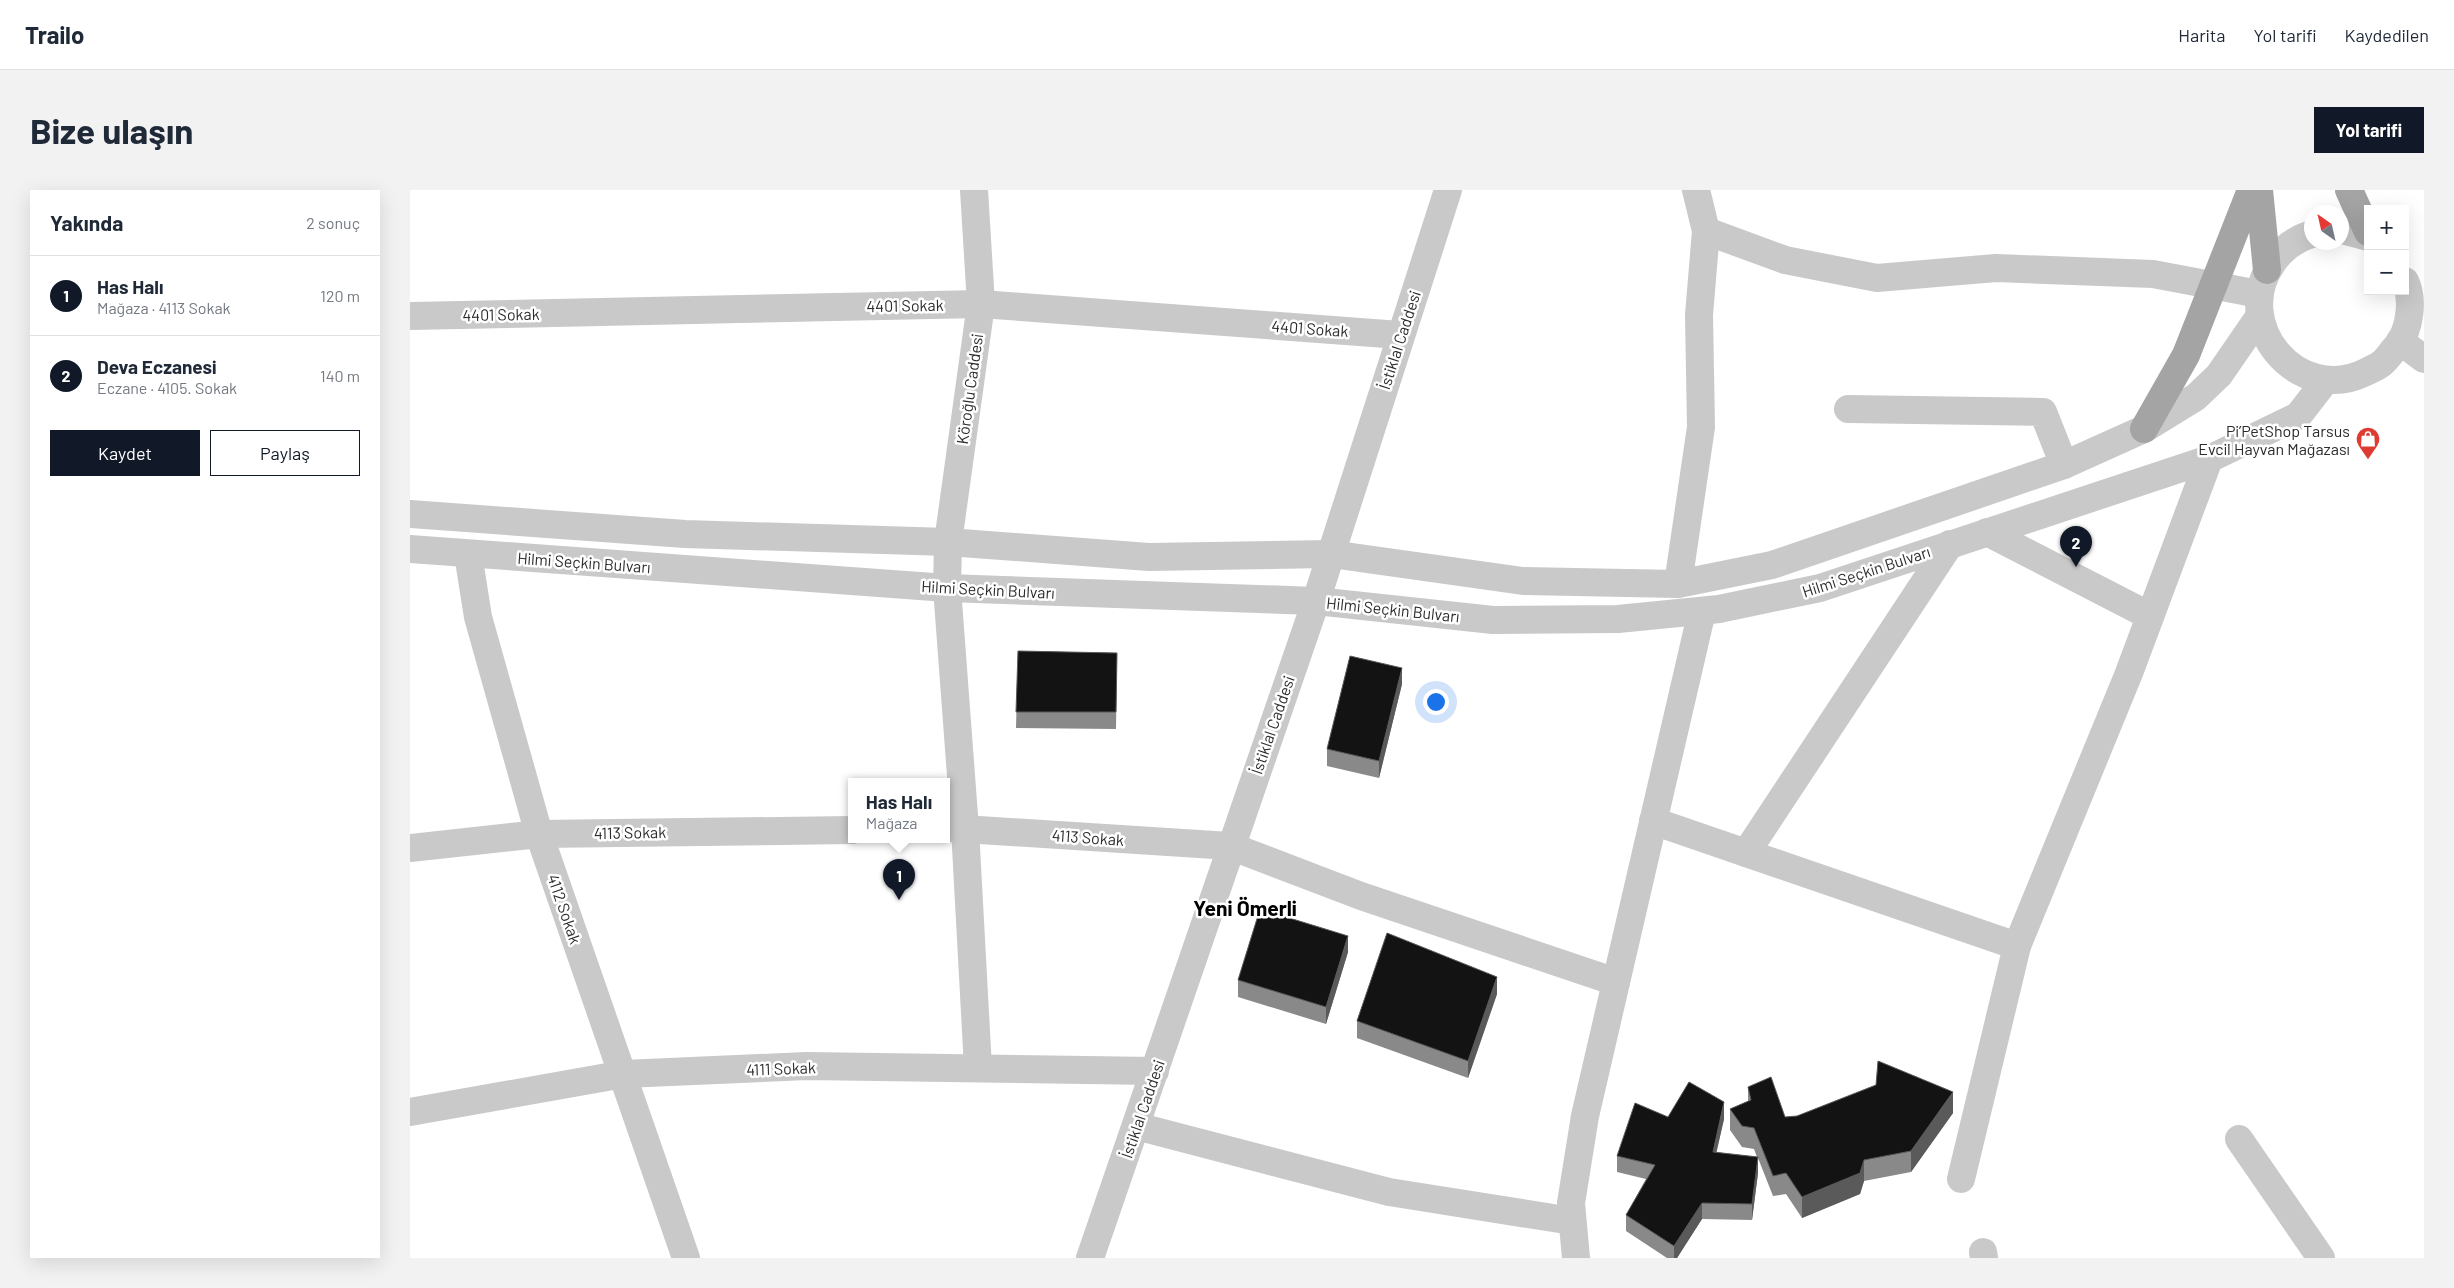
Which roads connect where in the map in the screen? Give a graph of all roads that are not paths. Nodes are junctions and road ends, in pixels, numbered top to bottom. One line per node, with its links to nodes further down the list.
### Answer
1 (974, 190): 15 (street, Köroğlu Caddesi)
2 (1448, 190): 17 (street, İstiklal Caddesi)
3 (1696, 190): 8 (street)
4 (2252, 190): 12 (main road)
5 (2259, 190): 13 (main road)
6 (2349, 190): 7 (main road)
7 (2364, 223)
8 (1706, 231): 12 (street); 32 (street)
9 (2349, 232): 11 (street)
10 (2304, 236): 13 (street)
11 (2364, 236)
12 (2215, 287): 13 (street); 22 (main road)
13 (2262, 294): 20 (street); 22 (street)
14 (2414, 295): 18 (street)
15 (981, 304): 16 (street, 4401 Sokak); 17 (street, 4401 Sokak); 27 (street, Köroğlu Caddesi)
16 (410, 316)
17 (1400, 335): 31 (street, İstiklal Caddesi)
18 (2400, 342): 19 (street); 20 (street)
19 (2424, 359)
20 (2326, 380): 23 (street, Hilmi Seçkin Bulvarı)
21 (1848, 409): 24 (street)
22 (2144, 428): 24 (street)
23 (2209, 459): 26 (street, Hilmi Seçkin Bulvarı); 36 (street)
24 (2064, 465): 32 (street)
25 (410, 514): 27 (street)
26 (1986, 532): 28 (street, Hilmi Seçkin Bulvarı); 36 (street)
27 (948, 542): 31 (street); 33 (street, Köroğlu Caddesi)
28 (1950, 544): 35 (street, Hilmi Seçkin Bulvarı); 43 (street)
29 (410, 549): 30 (street, Hilmi Seçkin Bulvarı)
30 (468, 554): 33 (street, Hilmi Seçkin Bulvarı); 40 (street, 4112 Sokak)
31 (1331, 554): 32 (street); 34 (street, İstiklal Caddesi)
32 (1678, 584)
33 (947, 588): 34 (street, Hilmi Seçkin Bulvarı); 38 (street, Köroğlu Caddesi)
34 (1316, 601): 35 (street, Hilmi Seçkin Bulvarı); 41 (street, İstiklal Caddesi)
35 (1702, 611): 37 (street)
36 (2150, 616): 44 (street)
37 (1653, 821): 43 (street); 45 (street)
38 (956, 829): 41 (street, 4113 Sokak); 46 (street, Köroğlu Caddesi)
39 (848, 830): 40 (street, 4113 Sokak)
40 (539, 834): 42 (street, 4113 Sokak); 48 (street, 4112 Sokak)
41 (1230, 846): 45 (street, 4113 Sokak); 47 (street, İstiklal Caddesi)
42 (410, 848)
43 (1746, 853): 44 (street)
44 (2017, 946): 52 (street)
45 (1616, 982): 53 (street)
46 (978, 1068): 47 (street, 4111 Sokak); 48 (street, 4111 Sokak)
47 (1155, 1070): 50 (street, İstiklal Caddesi)
48 (624, 1074): 49 (street, 4111 Sokak); 54 (street, 4112 Sokak)
49 (410, 1112)
50 (1136, 1126): 53 (street); 55 (street, İstiklal Caddesi)
51 (2239, 1139): 57 (street)
52 (1961, 1179)
53 (1572, 1221): 56 (street)
54 (686, 1258)
55 (1090, 1258)
56 (1576, 1258)
57 (2321, 1258)

